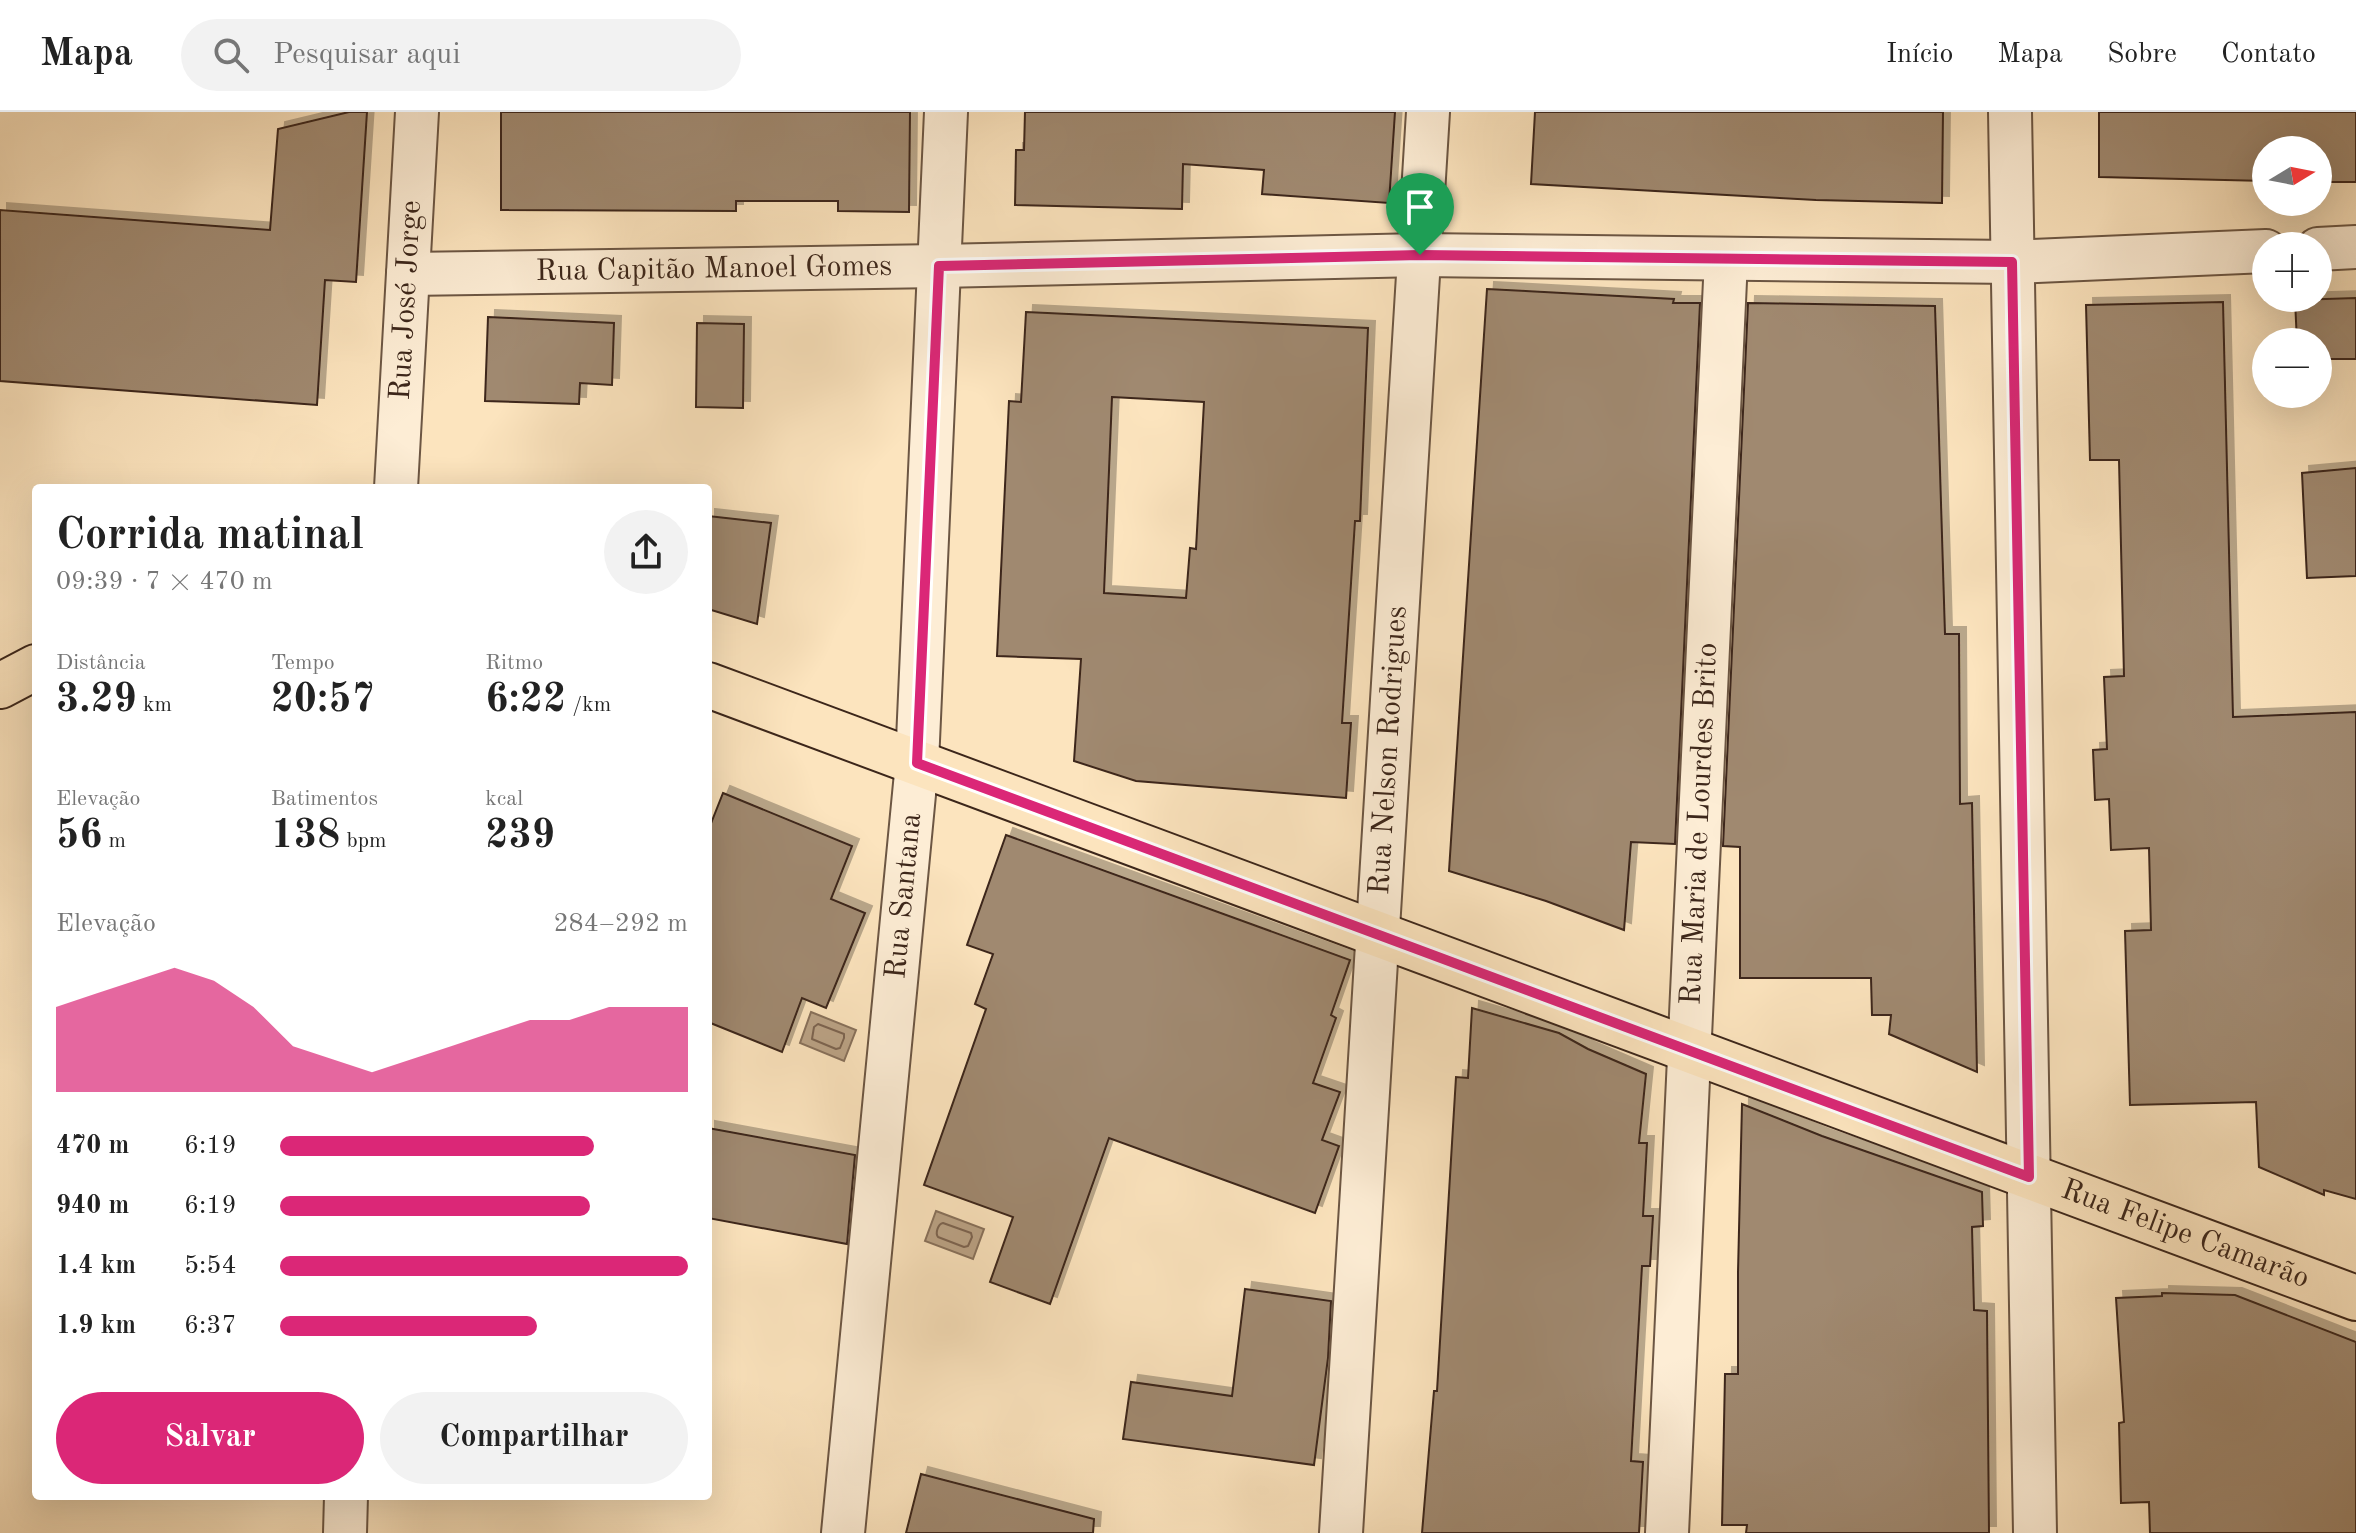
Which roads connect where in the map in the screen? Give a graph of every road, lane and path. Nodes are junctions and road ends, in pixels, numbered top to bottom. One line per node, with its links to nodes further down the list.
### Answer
1 (417, 112): 12 (street, Rua José Jorge)
2 (946, 112): 11 (street, Rua Santana)
3 (1428, 112): 8 (street, Rua Nelson Rodrigues)
4 (2010, 112): 10 (street)
5 (2356, 247): 6 (street)
6 (2332, 248)
7 (2252, 252): 10 (street, Rua Capitão Manoel Gomes)
8 (1420, 255): 9 (street, Rua Capitão Manoel Gomes); 11 (street, Rua Capitão Manoel Gomes); 18 (street, Rua Nelson Rodrigues)
9 (1726, 259): 10 (street, Rua Capitão Manoel Gomes); 19 (street, Rua Maria de Lourdes Brito)
10 (2012, 262): 20 (street)
11 (939, 266): 12 (street, Rua Capitão Manoel Gomes); 17 (street, Rua Santana)
12 (408, 274): 13 (street, Rua José Jorge)
13 (396, 484)
14 (32, 669): 15 (main road)
15 (0, 686)
16 (712, 686): 17 (main road, Rua Felipe Camarão)
17 (917, 763): 18 (main road, Rua Felipe Camarão); 24 (street, Rua Santana)
18 (1378, 936): 19 (main road, Rua Felipe Camarão); 25 (street, Rua Nelson Rodrigues)
19 (1689, 1049): 20 (main road, Rua Felipe Camarão); 26 (street, Rua Maria de Lourdes Brito)
20 (2029, 1177): 21 (main road, Rua Felipe Camarão); 27 (street)
21 (2356, 1298)
22 (346, 1500): 23 (street)
23 (345, 1533)
24 (843, 1533)
25 (1341, 1533)
26 (1667, 1533)
27 (2035, 1533)

